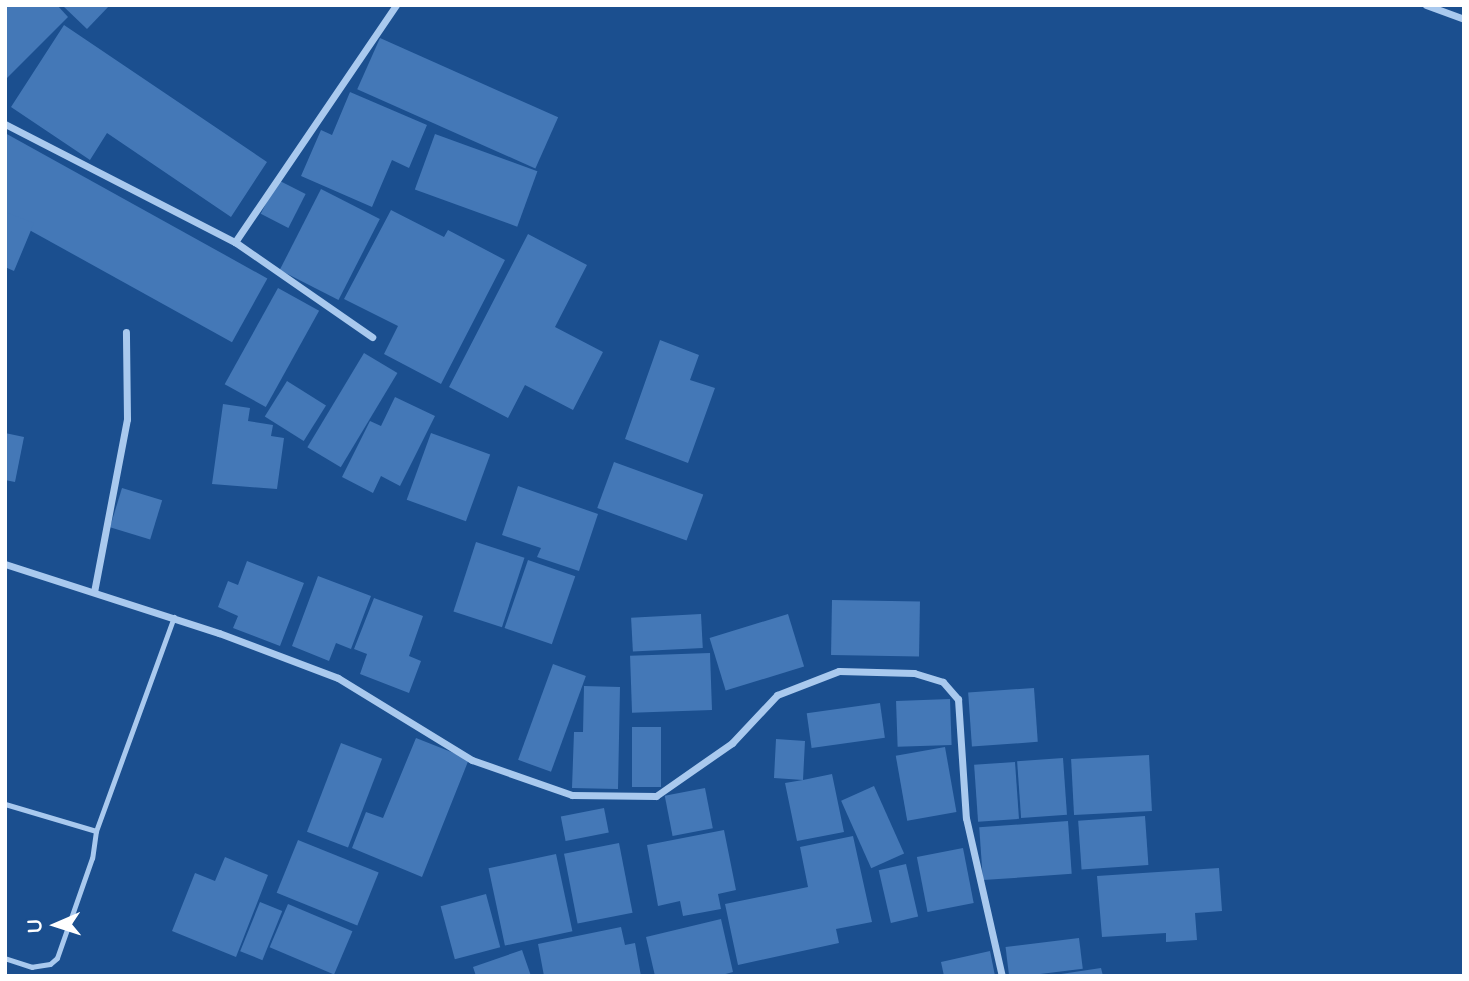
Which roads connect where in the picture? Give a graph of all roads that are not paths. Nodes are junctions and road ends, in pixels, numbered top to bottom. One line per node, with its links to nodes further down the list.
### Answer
1 (396, 5): 5 (street)
2 (1426, 5): 3 (street)
3 (1464, 19)
4 (5, 124): 5 (street)
5 (235, 242): 7 (street)
6 (126, 332): 9 (street)
7 (372, 337)
8 (5, 564): 9 (street)
9 (94, 592): 10 (street)
10 (174, 617): 12 (lane); 14 (street)
11 (5, 804): 12 (lane)
12 (96, 831): 13 (lane)
13 (5, 958)
14 (1002, 976)

